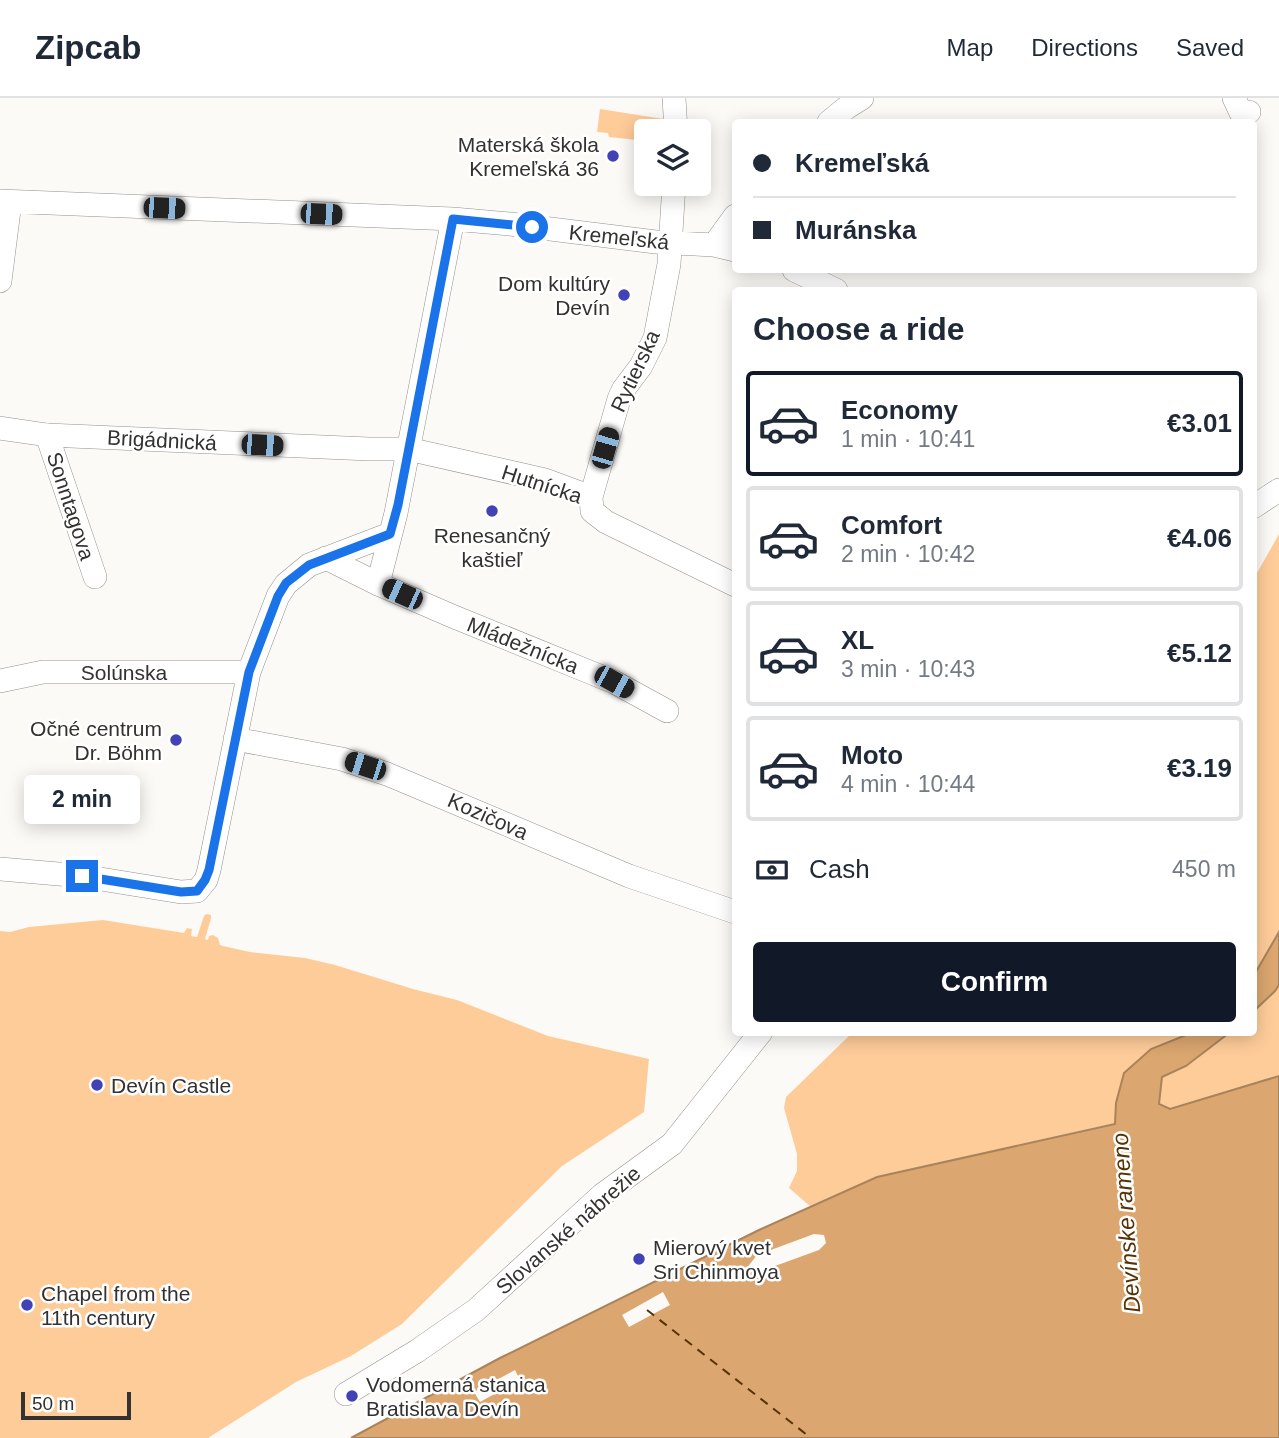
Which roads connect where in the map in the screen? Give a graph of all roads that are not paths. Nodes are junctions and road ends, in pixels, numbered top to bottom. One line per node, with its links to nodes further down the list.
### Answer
1 (674, 98): 3 (street)
2 (862, 98): 4 (street)
3 (675, 119)
4 (833, 119)
5 (673, 196): 9 (street, Rytierska)
6 (5, 202): 7 (street, Kremeľská); 12 (street)
7 (453, 219): 9 (street, Kremeľská); 16 (street)
8 (732, 224): 10 (street)
9 (670, 243): 10 (street, Kremeľská); 18 (street, Rytierska)
10 (724, 247)
11 (800, 273): 13 (street)
12 (0, 281)
13 (830, 287)
14 (0, 428): 15 (street, Brigádnická)
15 (47, 435): 16 (street, Brigádnická); 22 (street, Sonntagova)
16 (408, 449): 18 (street, Hutnícka); 20 (street)
17 (1279, 490): 19 (street)
18 (591, 497): 24 (street, Hutnícka)
19 (1257, 504)
20 (390, 534): 21 (street); 23 (street)
21 (326, 558): 23 (street, Mládežnícka); 25 (street)
22 (95, 578)
23 (378, 584): 27 (street, Mládežnícka)
24 (732, 584)
25 (249, 672): 26 (street, Solúnska); 28 (street)
26 (0, 681)
27 (667, 711)
28 (235, 739): 29 (street); 30 (street, Kozičova)
29 (0, 869)
30 (732, 911)
31 (758, 1036): 32 (street, Slovanské nábrežie)
32 (346, 1394)

